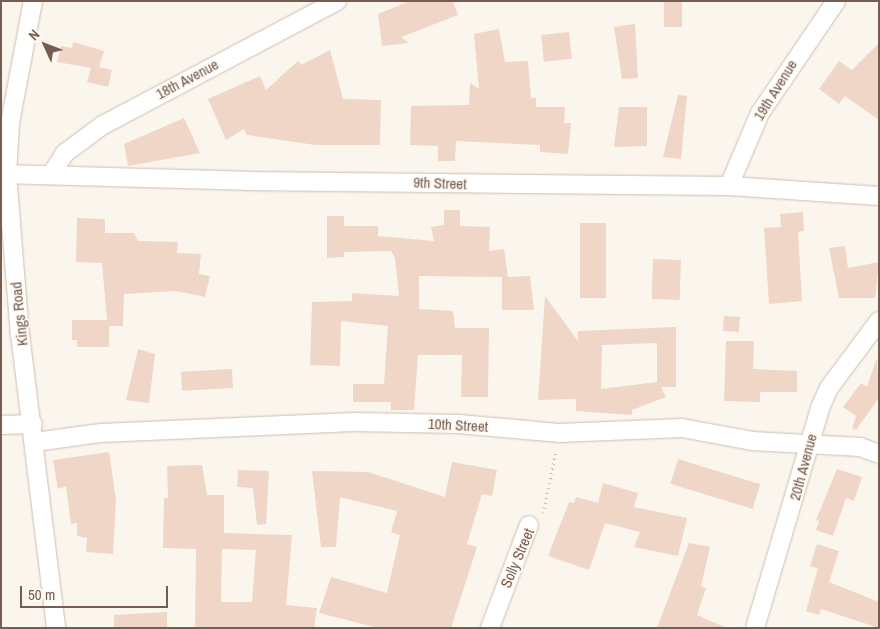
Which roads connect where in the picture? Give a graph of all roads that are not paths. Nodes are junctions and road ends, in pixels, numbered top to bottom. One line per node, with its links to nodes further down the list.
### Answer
1 (33, 1): 4 (street, Kings Road)
2 (337, 1): 5 (street, 18th Avenue)
3 (836, 1): 6 (street, 19th Avenue)
4 (4, 174): 5 (street, 9th Street); 10 (street, Kings Road)
5 (51, 175): 6 (street, 9th Street)
6 (729, 186): 7 (street, 9th Street)
7 (879, 196)
8 (879, 321): 11 (street, 20th Avenue)
9 (1, 425): 10 (street, 10th Street)
10 (34, 433): 11 (street, 10th Street); 14 (street, Kings Road)
11 (808, 443): 12 (street, 10th Street); 16 (street, 20th Avenue)
12 (879, 454)
13 (529, 525): 15 (street, Solly Street)
14 (56, 628)
15 (490, 628)
16 (754, 628)

